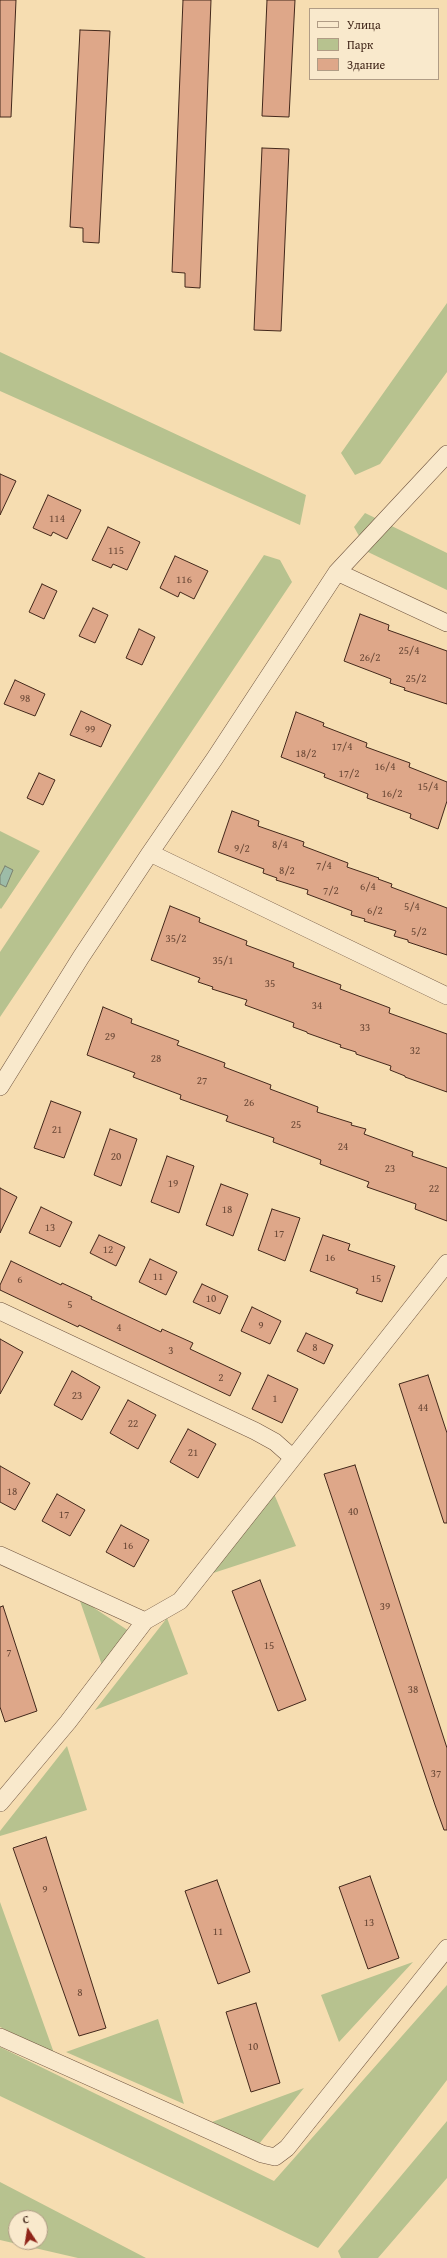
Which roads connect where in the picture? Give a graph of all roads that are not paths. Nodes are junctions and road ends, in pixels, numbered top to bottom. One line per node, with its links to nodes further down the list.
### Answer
1 (447, 454): 2 (street)
2 (337, 572): 3 (street); 4 (street)
3 (447, 623)
4 (150, 853): 5 (street); 6 (street)
5 (447, 996)
6 (0, 1087)
7 (447, 1263): 9 (street)
8 (0, 1311): 9 (street)
9 (293, 1458): 11 (street)
10 (0, 1555): 11 (street)
11 (145, 1621): 12 (street)
12 (0, 1803)
13 (447, 1948): 14 (street)
14 (0, 2037)

